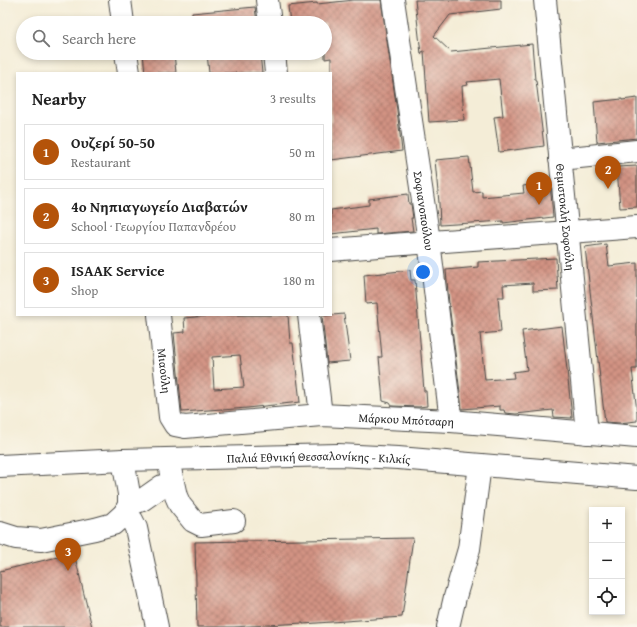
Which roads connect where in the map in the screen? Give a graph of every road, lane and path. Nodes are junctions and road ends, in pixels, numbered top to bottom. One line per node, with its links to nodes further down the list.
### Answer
1 (120, 0): 5 (street)
2 (266, 0): 6 (street)
3 (393, 0): 15 (street, Σοφιανοπούλου)
4 (545, 0): 12 (street, Θεμιστοκλή Σοφούλη)
5 (121, 16)
6 (269, 16)
7 (127, 60): 9 (street)
8 (275, 60): 10 (street)
9 (129, 72)
10 (276, 72)
11 (637, 151): 12 (street)
12 (560, 159): 14 (street, Θεμιστοκλή Σοφούλη)
13 (637, 227): 14 (street)
14 (568, 232): 15 (street); 22 (street, Θεμιστοκλή Σοφούλη)
15 (429, 241): 16 (street); 20 (street, Σοφιανοπούλου)
16 (332, 250)
17 (159, 316): 21 (street, Μιαούλη)
18 (309, 316): 19 (street)
19 (321, 415): 20 (street, Μάρκου Μπότσαρη); 21 (street, Μάρκου Μπότσαρη)
20 (451, 421): 22 (street, Μάρκου Μπότσαρη)
21 (175, 426)
22 (587, 433): 23 (street, Μάρκου Μπότσαρη)
23 (637, 437)
24 (123, 460): 25 (street, Παλιά Εθνική Θεσσαλονίκης - Κιλκίς); 27 (street, Παλιά Εθνική Θεσσαλονίκης - Κιλκίς); 30 (street)
25 (168, 460): 26 (street, Παλιά Εθνική Θεσσαλονίκης - Κιλκίς); 29 (street)
26 (480, 465): 28 (street, Παλιά Εθνική Θεσσαλονίκης - Κιλκίς); 34 (street)
27 (0, 466)
28 (637, 478)
29 (173, 484): 30 (street); 31 (street)
30 (127, 509): 32 (street); 33 (street)
31 (234, 521)
32 (0, 533)
33 (157, 627)
34 (448, 627)

